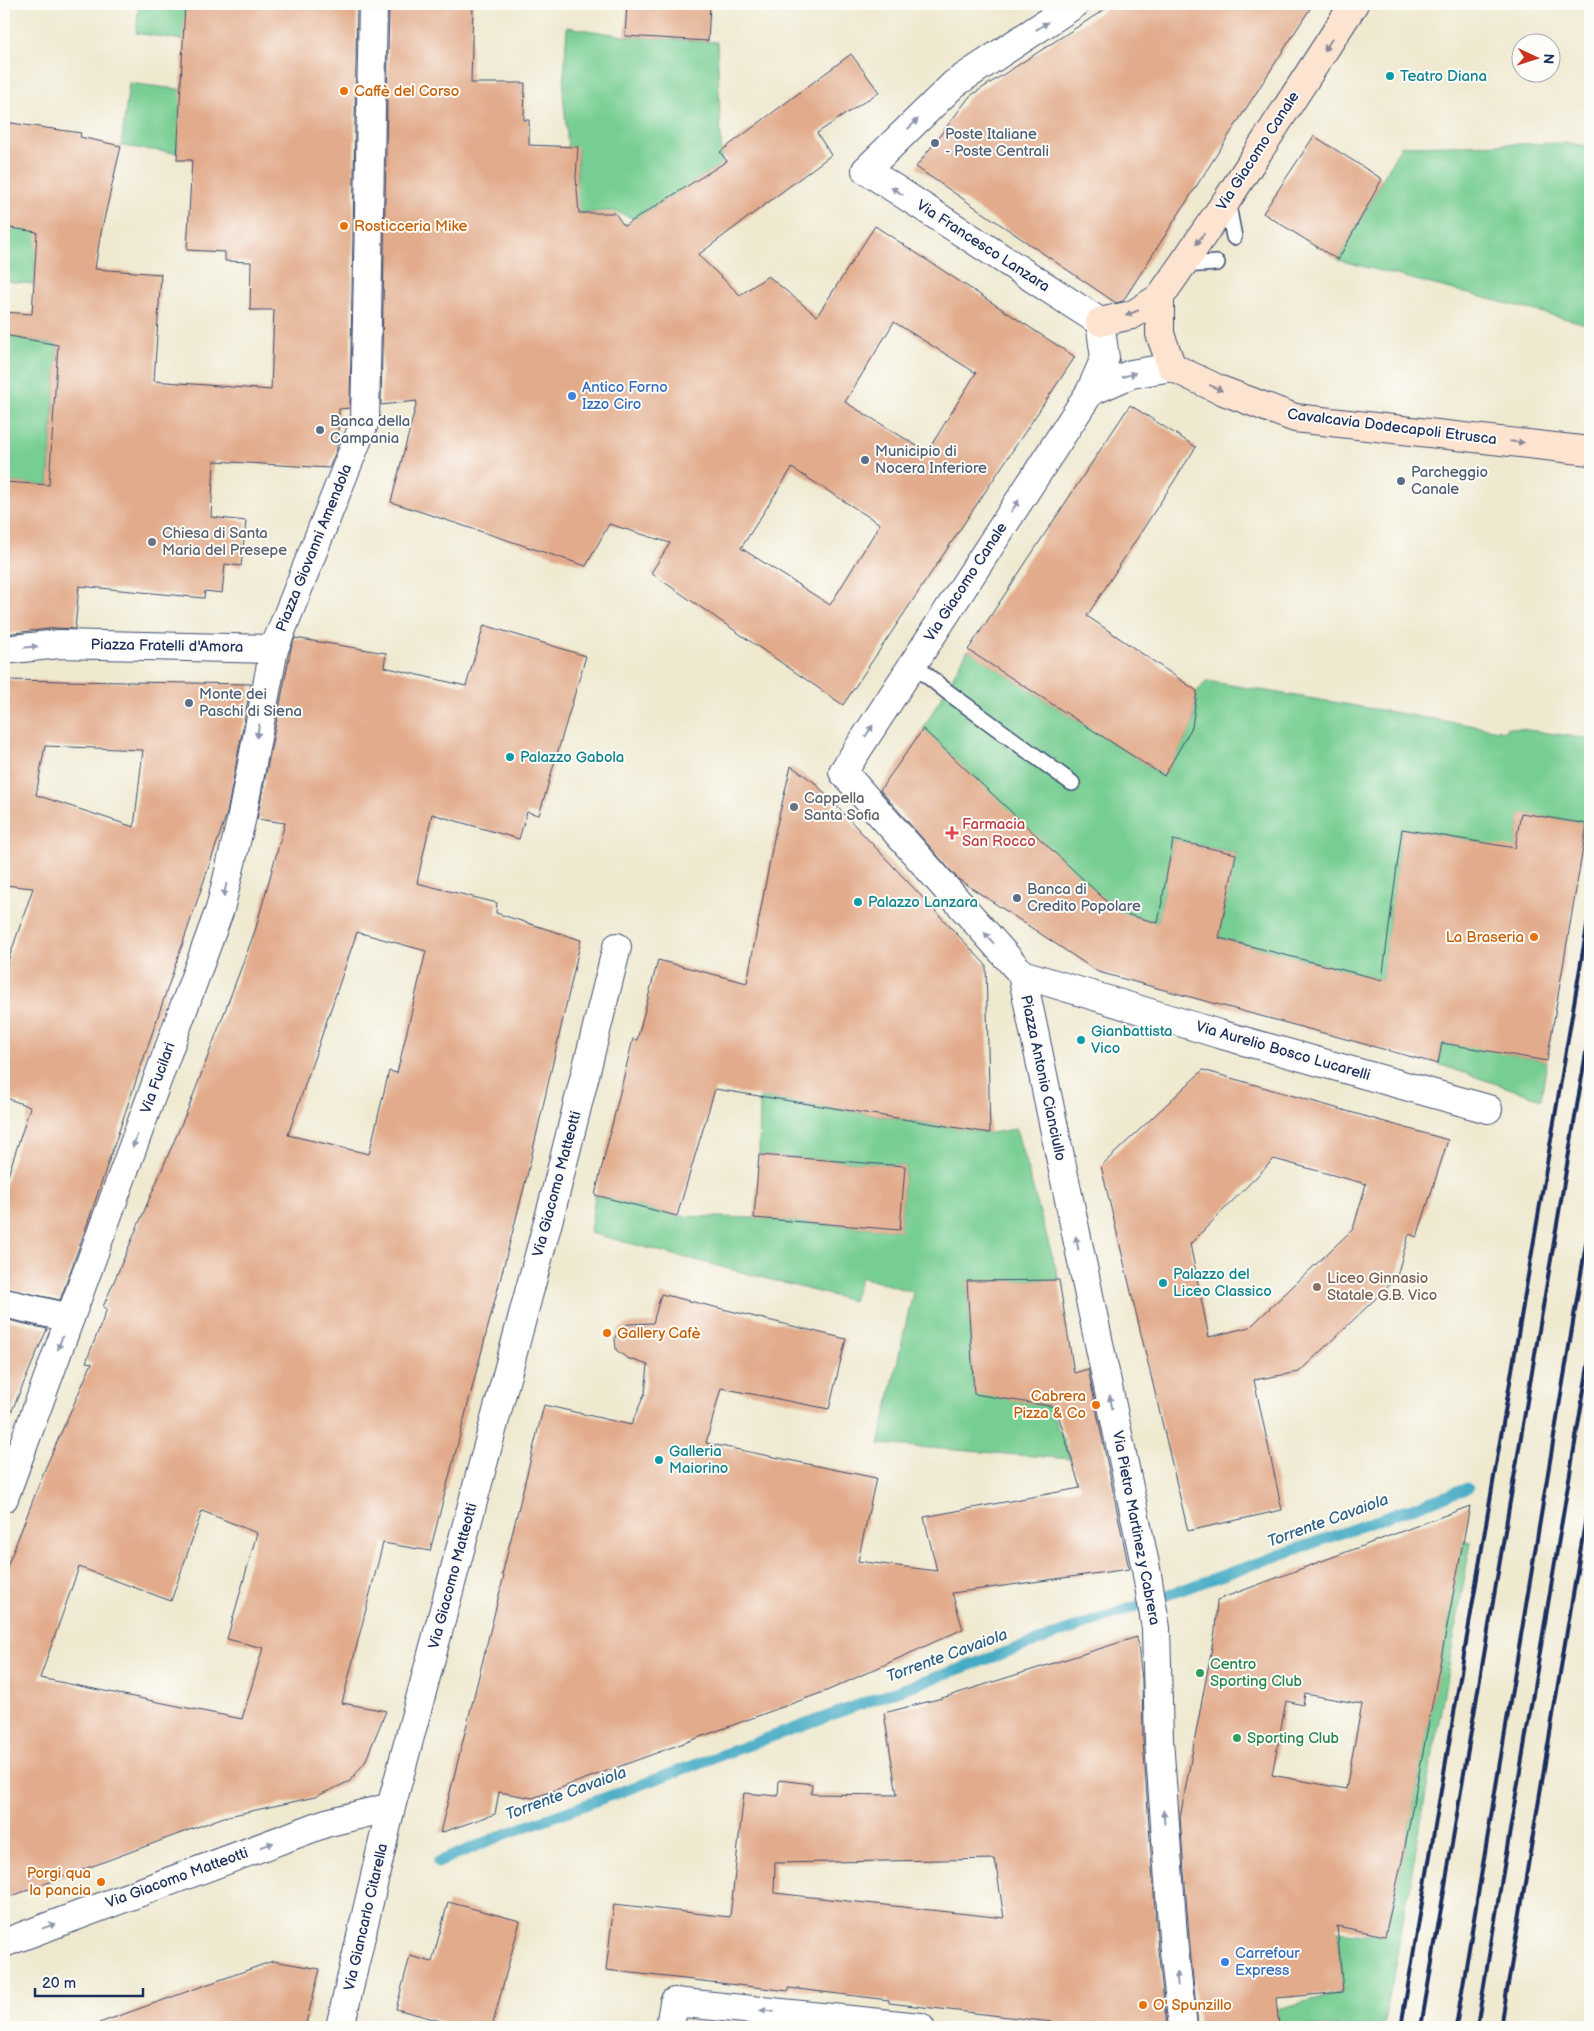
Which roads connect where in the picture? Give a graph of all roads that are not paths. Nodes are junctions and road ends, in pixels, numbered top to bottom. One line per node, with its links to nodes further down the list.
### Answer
1 (373, 4): 13 (street, Piazza Giovanni Amendola)
2 (1075, 4): 9 (street, Via Francesco Lanzara, one-way to 2)
3 (1354, 4): 4 (street, Via Giacomo Canale, one-way to 4)
4 (1227, 200): 5 (lane); 7 (street, Via Giacomo Canale, one-way to 7)
5 (1234, 237)
6 (1217, 263): 7 (lane)
7 (1182, 265): 8 (street, Via Giacomo Canale)
8 (1160, 297): 9 (street, Via Giacomo Canale, one-way to 9); 10 (street)
9 (1100, 322): 11 (street, Via Giacomo Canale)
10 (1172, 367): 11 (street, one-way to 10); 12 (street, Cavalcavia Dodecapoli Etrusca, one-way to 12)
11 (1090, 392): 15 (street, Via Giacomo Canale, one-way to 11)
12 (1590, 450)
13 (274, 648): 14 (street, Piazza Fratelli d'Amora, one-way to 13); 22 (street, Via Fucilari, one-way to 22)
14 (4, 650)
15 (913, 664): 16 (lane); 18 (street, Via Giacomo Canale, one-way to 15)
16 (1072, 783)
17 (617, 947): 24 (street, Via Giacomo Matteotti)
18 (1022, 974): 19 (street, Via Aurelio Bosco Lucarelli); 20 (street, Piazza Antonio Cianciullo)
19 (1488, 1109)
20 (1064, 1182): 29 (street, Via Pietro Martinez y Cabrera, one-way to 20)
21 (4, 1303): 22 (street)
22 (70, 1318): 23 (street, Via Fucilari, one-way to 23)
23 (4, 1498)
24 (391, 1807): 25 (street, Via Giacomo Matteotti, one-way to 24); 26 (street, Via Giancarlo Citarella)
25 (4, 1943)
26 (340, 2027)
27 (670, 2027): 28 (street, one-way to 27)
28 (920, 2027)
29 (1183, 2027)

